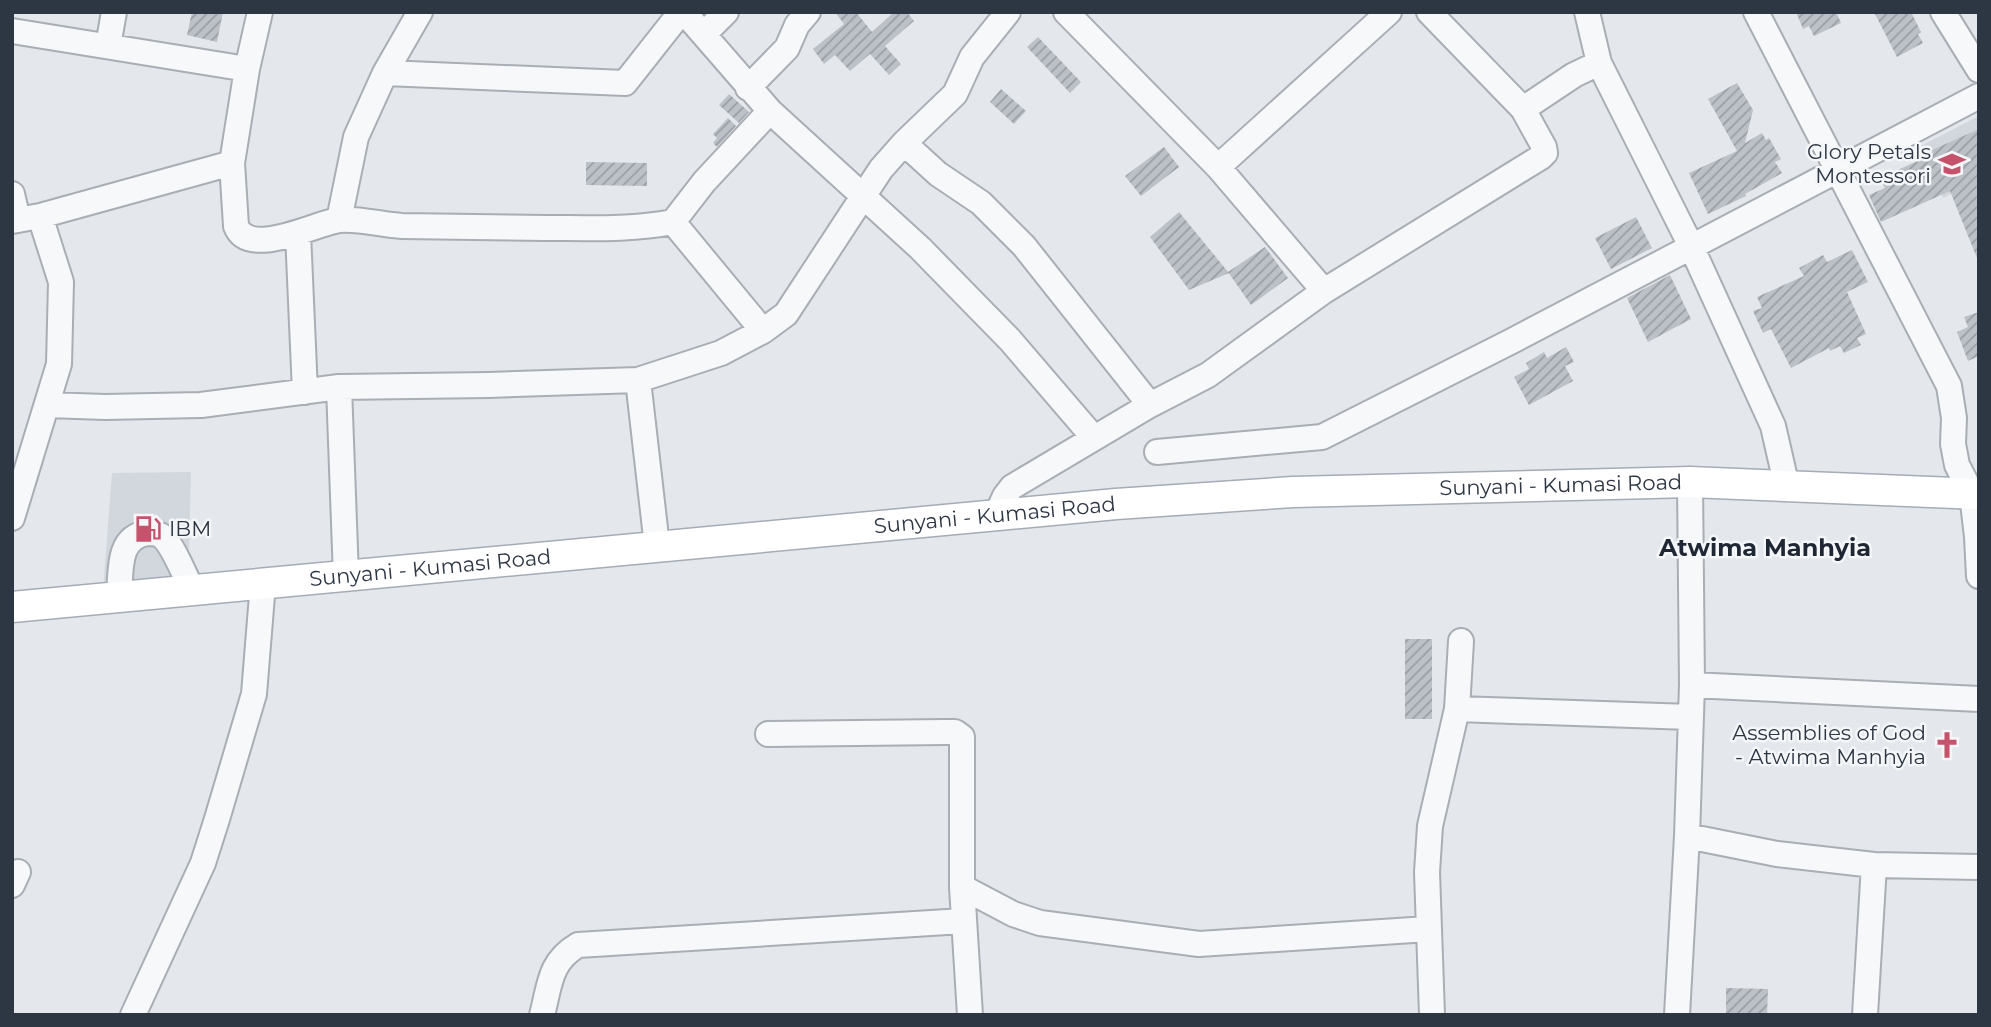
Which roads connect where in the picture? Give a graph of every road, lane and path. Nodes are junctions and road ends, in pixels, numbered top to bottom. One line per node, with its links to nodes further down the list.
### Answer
1 (114, 12): 16 (street)
2 (260, 12): 18 (street)
3 (420, 12): 20 (street)
4 (683, 12): 15 (street); 20 (street)
5 (726, 12): 15 (street)
6 (808, 12): 21 (street)
7 (1008, 12): 25 (street)
8 (1066, 12): 27 (street)
9 (1389, 12): 27 (street)
10 (1429, 12): 23 (street)
11 (1587, 12): 17 (street)
12 (1756, 12): 28 (street)
13 (1954, 15): 19 (street)
14 (12, 30): 16 (street)
15 (704, 34): 21 (street)
16 (108, 46): 18 (street)
17 (1599, 63): 23 (street); 35 (street)
18 (247, 69): 26 (street)
19 (1979, 70)
20 (385, 72): 32 (street)
21 (748, 88): 24 (street)
22 (1979, 96): 28 (street)
23 (1523, 109): 36 (street)
24 (770, 111): 30 (street); 33 (street)
25 (904, 143): 30 (street); 42 (street)
26 (232, 163): 31 (street); 34 (street)
27 (1218, 167): 36 (street)
28 (1836, 170): 35 (street); 47 (street)
29 (12, 194): 31 (street)
30 (864, 195): 37 (street); 43 (street)
31 (23, 219): 41 (street)
32 (339, 220): 33 (street); 34 (street)
33 (673, 222): 37 (street)
34 (298, 233): 40 (street)
35 (1690, 246): 44 (street); 46 (street)
36 (1324, 290): 42 (street)
37 (763, 331): 38 (street)
38 (638, 380): 39 (street); 50 (street)
39 (339, 387): 40 (street); 52 (street)
40 (305, 392): 41 (street)
41 (48, 405): 49 (street)
42 (1150, 405): 43 (street)
43 (1094, 438): 48 (street)
44 (1157, 452)
45 (1690, 482): 46 (main road, Sunyani - Kumasi Road); 48 (main road, Sunyani - Kumasi Road); 58 (street)
46 (1787, 487): 47 (main road, Sunyani - Kumasi Road)
47 (1975, 494): 51 (street)
48 (996, 516): 50 (main road, Sunyani - Kumasi Road)
49 (12, 518)
50 (657, 546): 52 (main road, Sunyani - Kumasi Road)
51 (1979, 576)
52 (346, 577): 53 (main road, Sunyani - Kumasi Road)
53 (263, 583): 54 (main road, Sunyani - Kumasi Road); 69 (street)
54 (192, 591): 55 (main road, Sunyani - Kumasi Road); 55 (street)
55 (119, 597): 56 (main road, Sunyani - Kumasi Road)
56 (12, 607)
57 (1461, 641): 60 (street)
58 (1692, 685): 59 (street); 61 (street)
59 (1979, 699)
60 (1457, 709): 61 (street); 68 (street)
61 (1690, 717): 63 (street)
62 (768, 734): 66 (street)
63 (1687, 836): 64 (street); 73 (street)
64 (1874, 865): 65 (street); 74 (street)
65 (1979, 867)
66 (962, 887): 67 (street); 68 (street)
67 (963, 921): 70 (street); 71 (street)
68 (1428, 929): 72 (street)
69 (133, 1015)
70 (542, 1015)
71 (970, 1015)
72 (1432, 1015)
73 (1677, 1015)
74 (1865, 1015)

